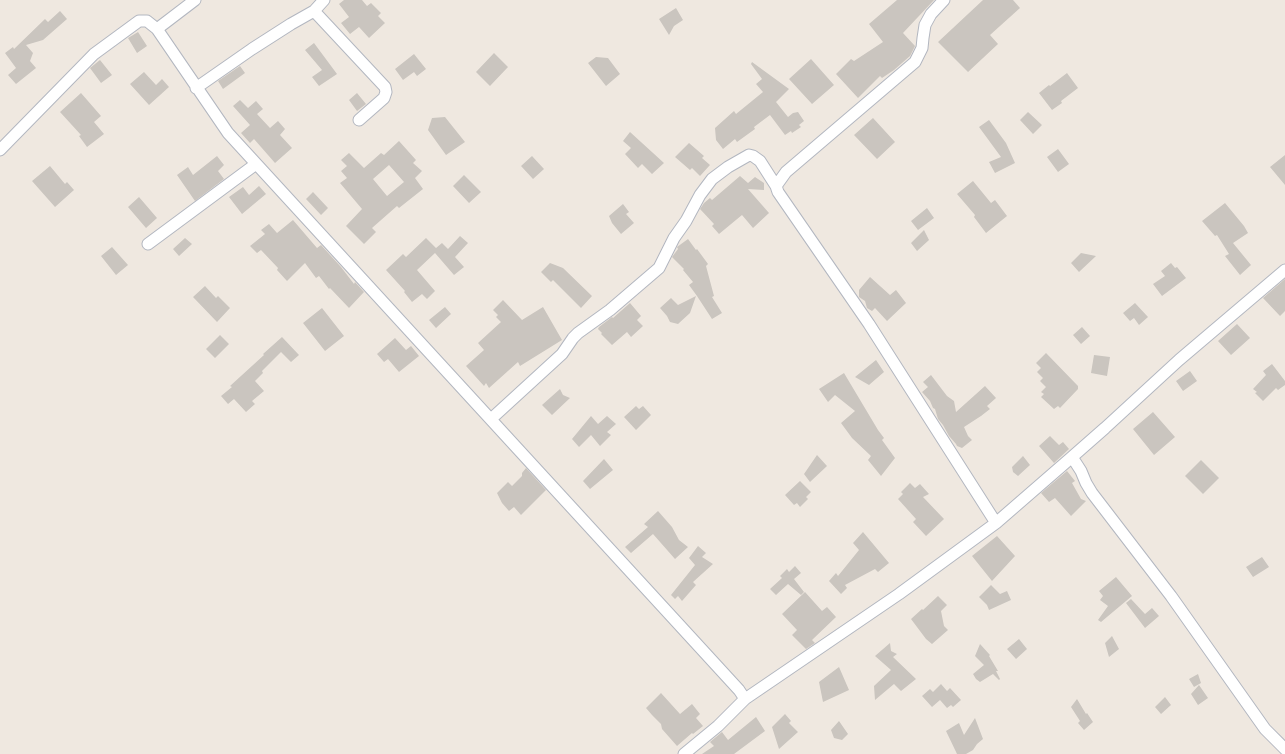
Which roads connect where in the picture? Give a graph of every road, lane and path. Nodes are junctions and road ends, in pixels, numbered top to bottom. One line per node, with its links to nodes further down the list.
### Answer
1 (195, 0): 5 (street)
2 (324, 0): 4 (street)
3 (944, 0): 10 (street)
4 (314, 11): 6 (street); 7 (street)
5 (157, 29): 6 (street); 8 (street)
6 (196, 88): 9 (street)
7 (360, 120)
8 (0, 150)
9 (256, 164): 11 (street); 13 (street)
10 (776, 186): 13 (street); 15 (street)
11 (148, 244)
12 (1285, 270): 14 (street)
13 (491, 419): 16 (street)
14 (1072, 457): 15 (street); 17 (street)
15 (996, 523): 16 (street)
16 (745, 699): 18 (street)
17 (1285, 749)
18 (684, 754)

